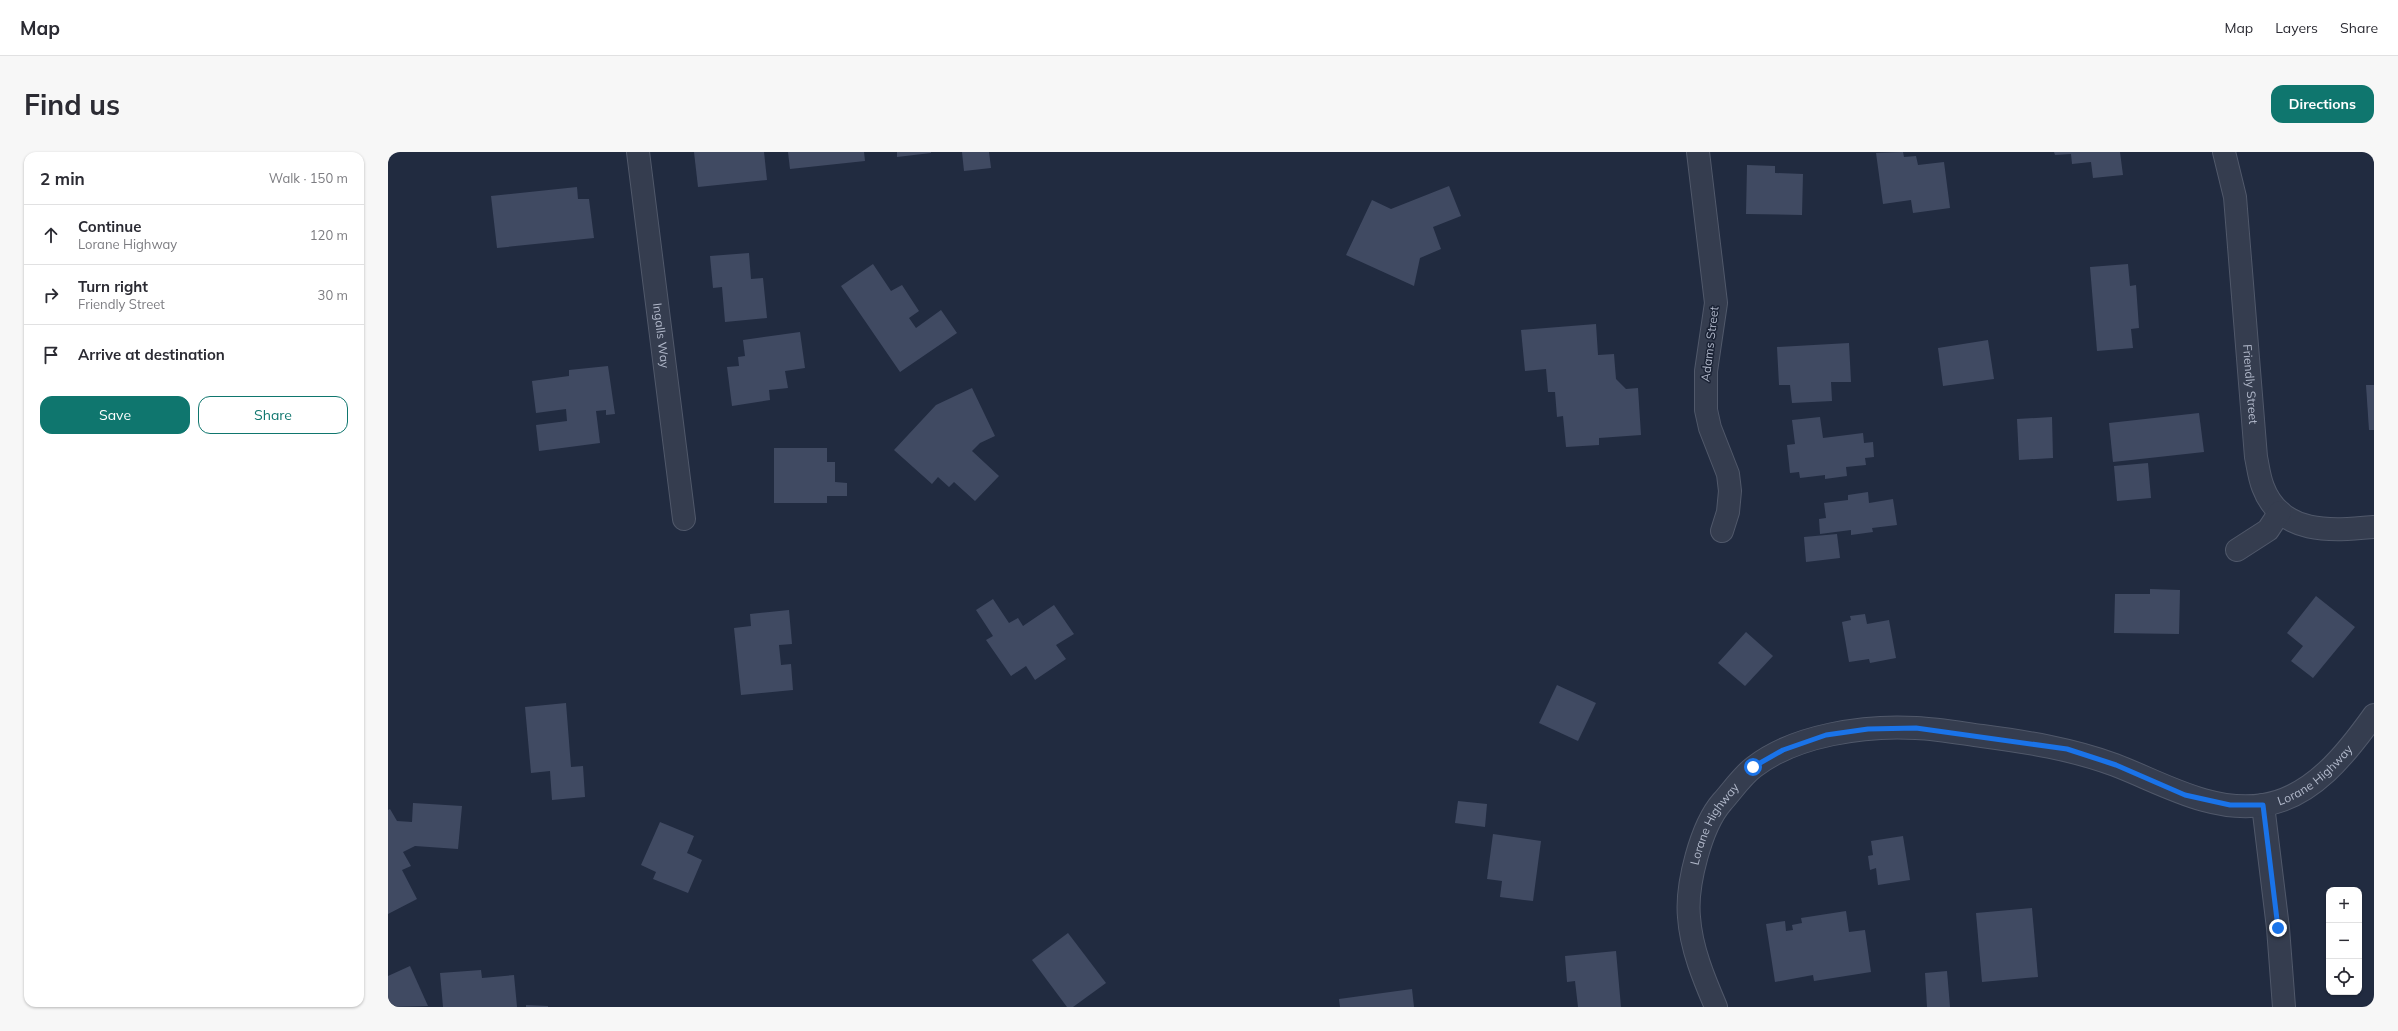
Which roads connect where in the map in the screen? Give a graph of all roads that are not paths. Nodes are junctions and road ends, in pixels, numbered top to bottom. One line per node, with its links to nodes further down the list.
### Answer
1 (638, 152): 5 (street, Ingalls Way)
2 (1698, 152): 7 (street, Adams Street)
3 (2224, 152): 4 (street, Friendly Street)
4 (2280, 512): 6 (street, Friendly Street); 8 (street)
5 (684, 519)
6 (2374, 527)
7 (1722, 531)
8 (2237, 550)
9 (2374, 715): 10 (street, Lorane Highway)
10 (2263, 805): 11 (street, Lorane Highway); 12 (street)
11 (1716, 1007)
12 (2284, 1007)

